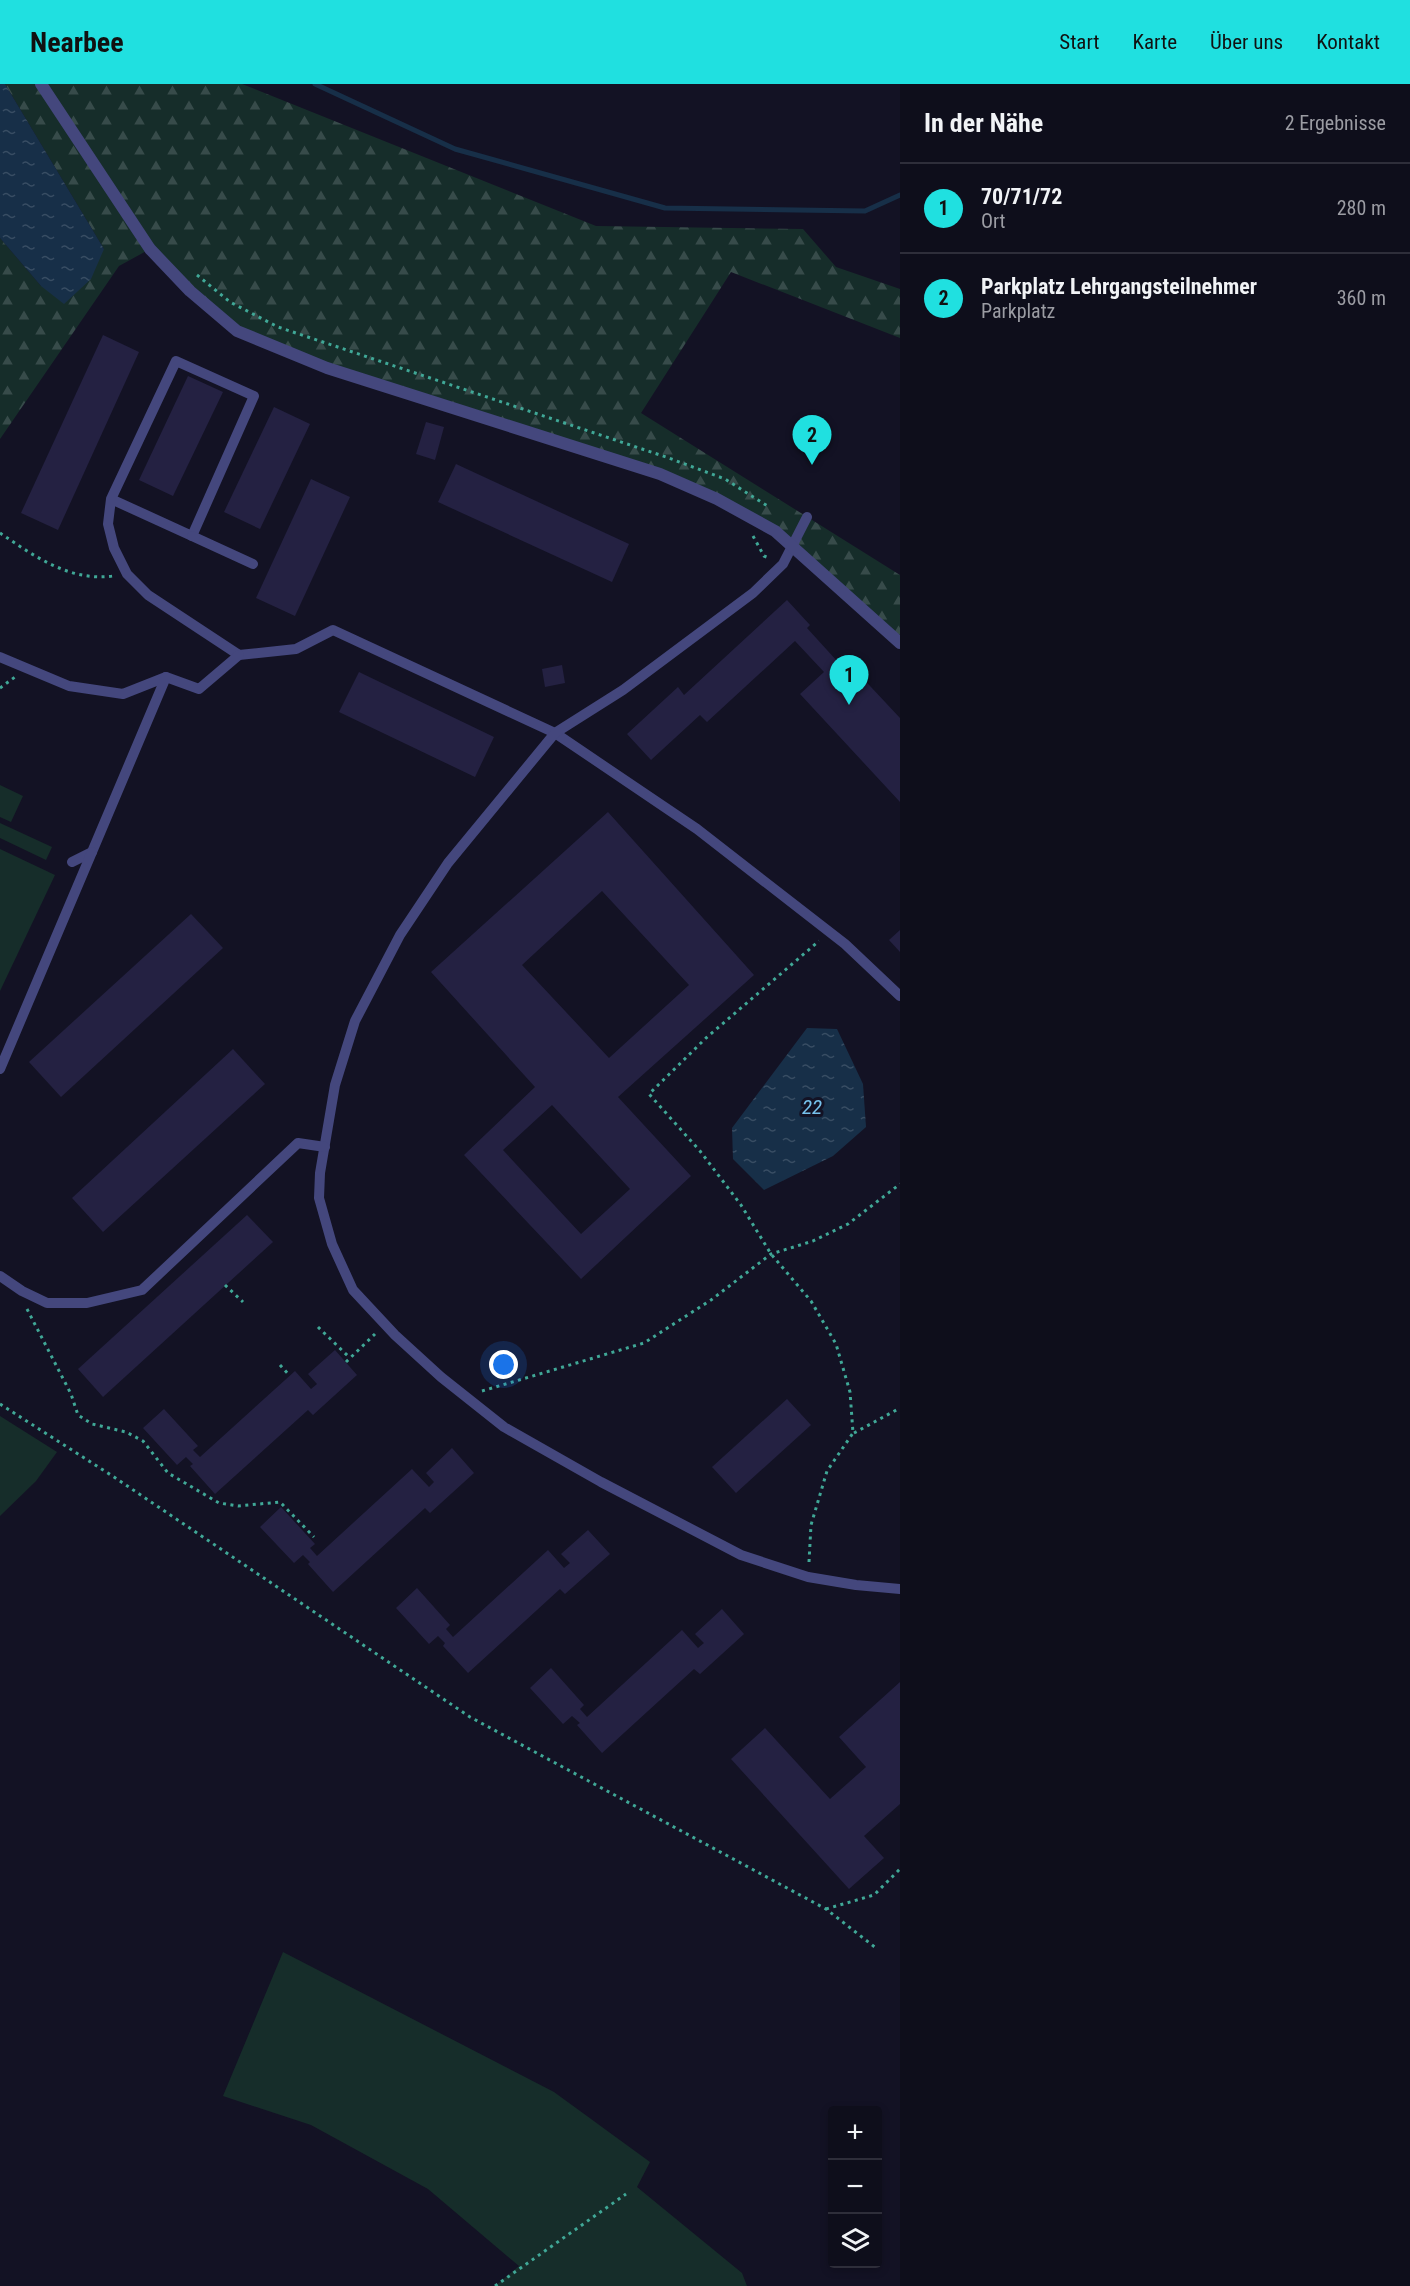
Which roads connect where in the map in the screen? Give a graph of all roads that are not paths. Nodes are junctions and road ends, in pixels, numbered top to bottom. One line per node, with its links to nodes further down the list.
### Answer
1 (41, 84): 5 (street)
2 (111, 500): 4 (lane); 4 (lane); 8 (lane)
3 (807, 517): 5 (lane)
4 (192, 536): 6 (lane)
5 (793, 549): 7 (street); 11 (lane)
6 (253, 564)
7 (900, 643)
8 (239, 655): 10 (lane); 11 (lane)
9 (0, 657): 10 (lane)
10 (166, 677): 12 (lane)
11 (555, 733): 14 (lane); 16 (lane)
12 (92, 852): 13 (lane); 15 (lane)
13 (72, 862)
14 (900, 996)
15 (0, 1069)
16 (325, 1147): 17 (lane); 18 (lane)
17 (0, 1276)
18 (900, 1589)

